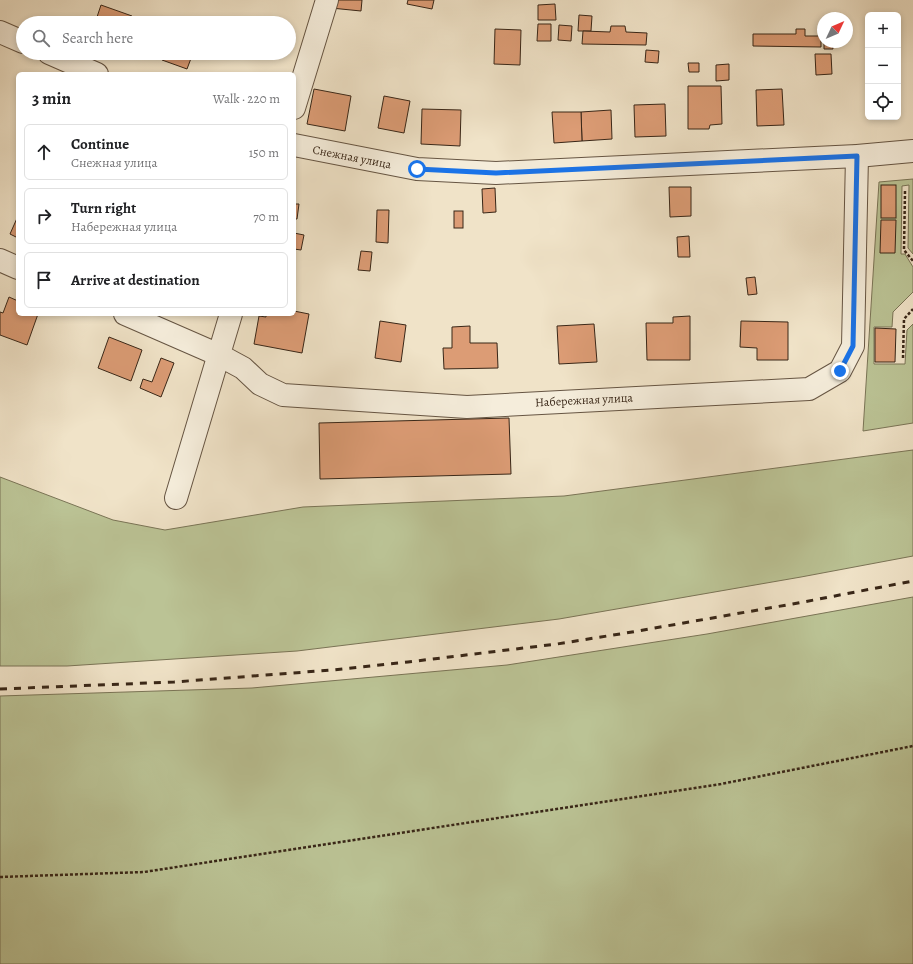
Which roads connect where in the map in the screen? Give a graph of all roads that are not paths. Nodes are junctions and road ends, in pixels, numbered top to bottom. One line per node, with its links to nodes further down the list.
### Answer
1 (327, 0): 6 (street)
2 (0, 32): 3 (street)
3 (16, 39)
4 (64, 60): 5 (street)
5 (92, 72)
6 (296, 101)
7 (296, 145): 9 (street, Снежная улица)
8 (913, 151): 9 (street, Снежная улица)
9 (857, 156): 14 (street, Набережная улица)
10 (0, 260): 11 (street)
11 (16, 267)
12 (130, 316): 14 (street, Набережная улица)
13 (230, 316): 14 (street)
14 (219, 355): 15 (street)
15 (176, 498)

